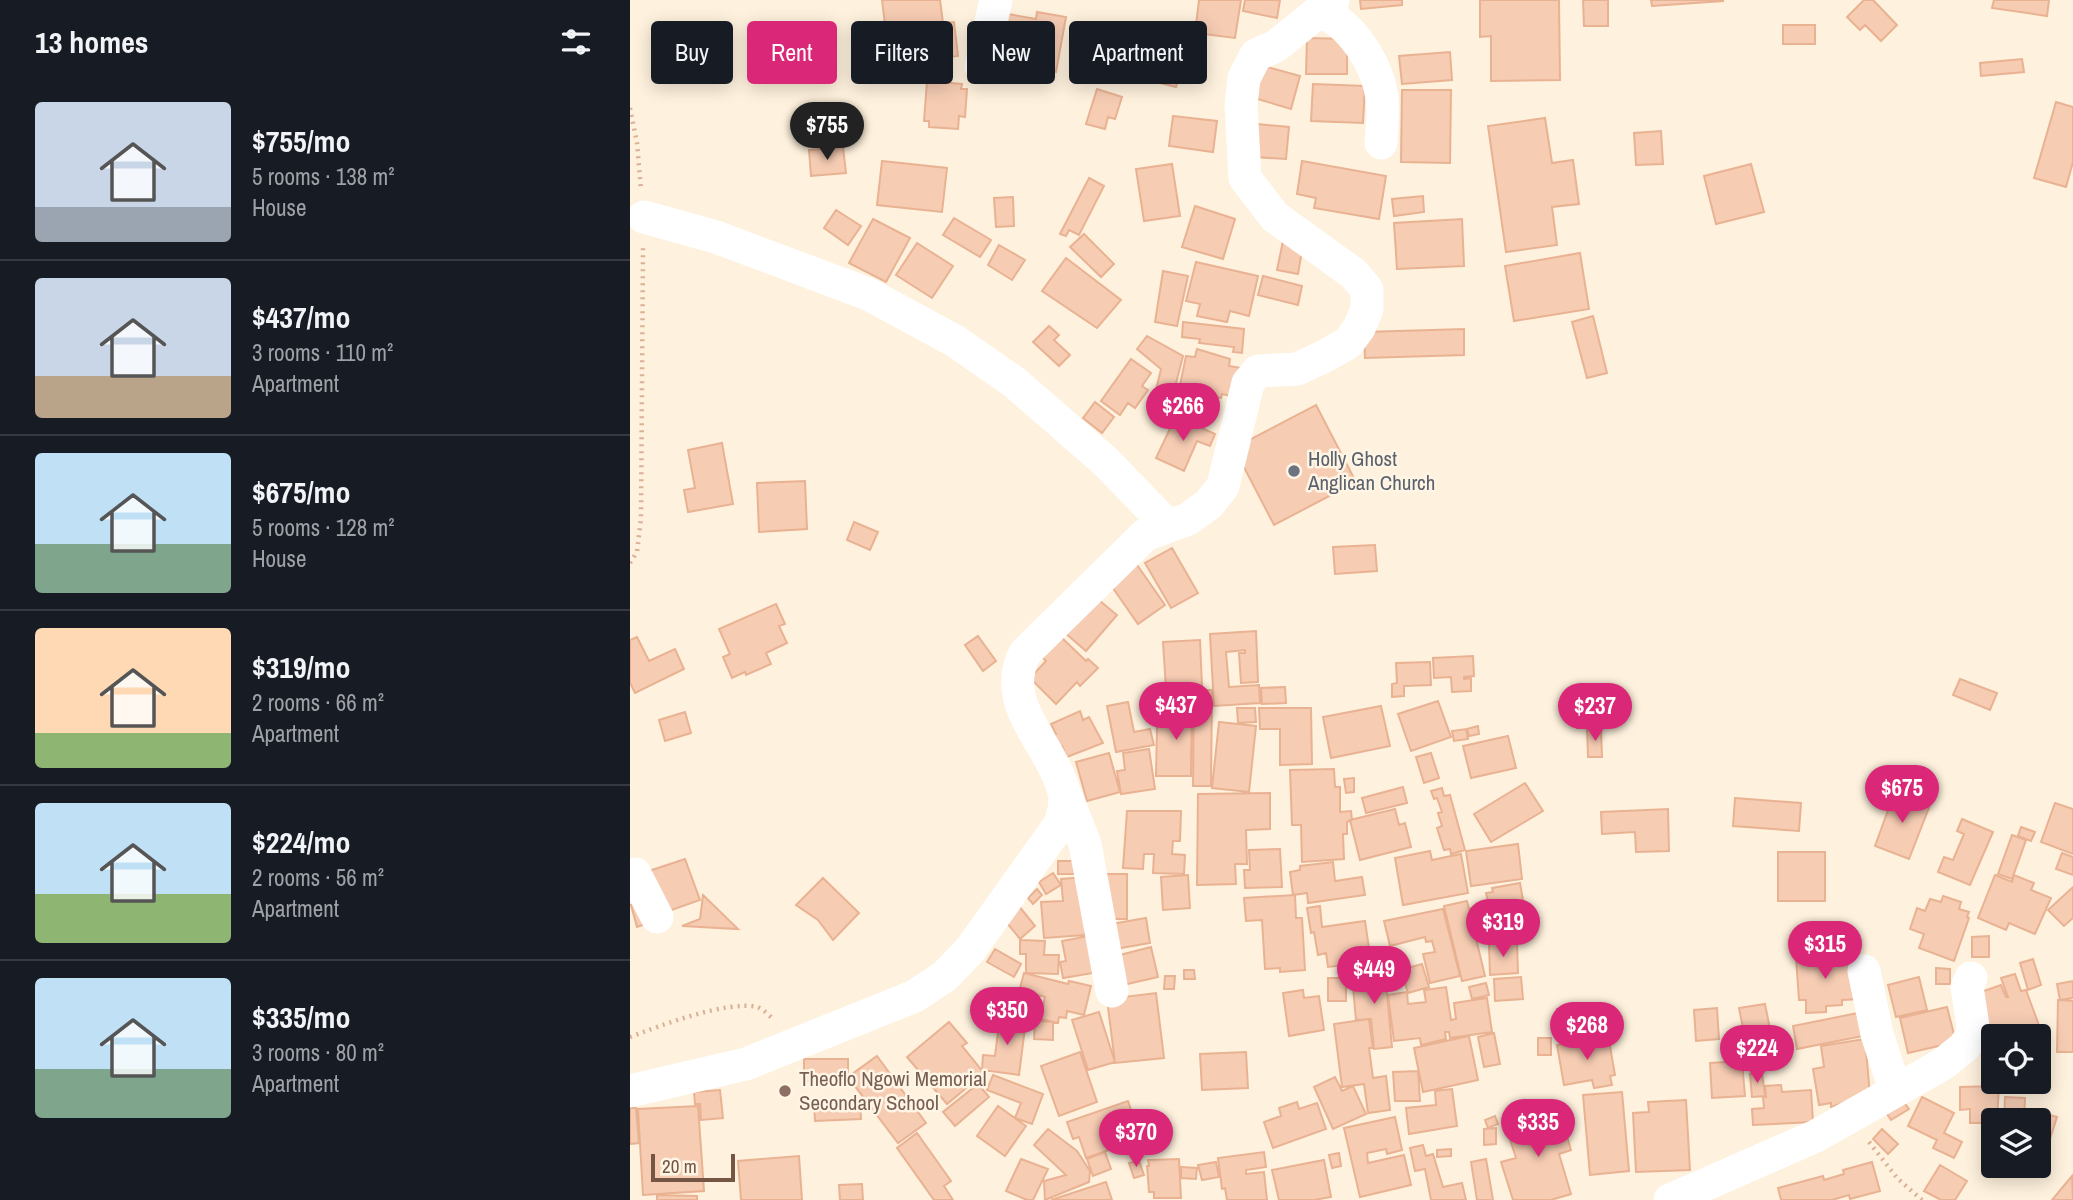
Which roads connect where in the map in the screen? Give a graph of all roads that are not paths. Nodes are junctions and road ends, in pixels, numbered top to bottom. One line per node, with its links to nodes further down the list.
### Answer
1 (996, 0): 3 (street)
2 (1326, 6): 4 (street); 6 (street)
3 (991, 21)
4 (1381, 143)
5 (644, 217): 6 (street)
6 (1167, 525): 7 (street)
7 (1065, 793): 12 (street); 14 (street)
8 (630, 876): 9 (street)
9 (657, 917)
10 (1864, 971): 13 (street)
11 (1971, 978): 13 (street)
12 (1112, 992)
13 (1895, 1089): 15 (street)
14 (630, 1091)
15 (1670, 1200)

